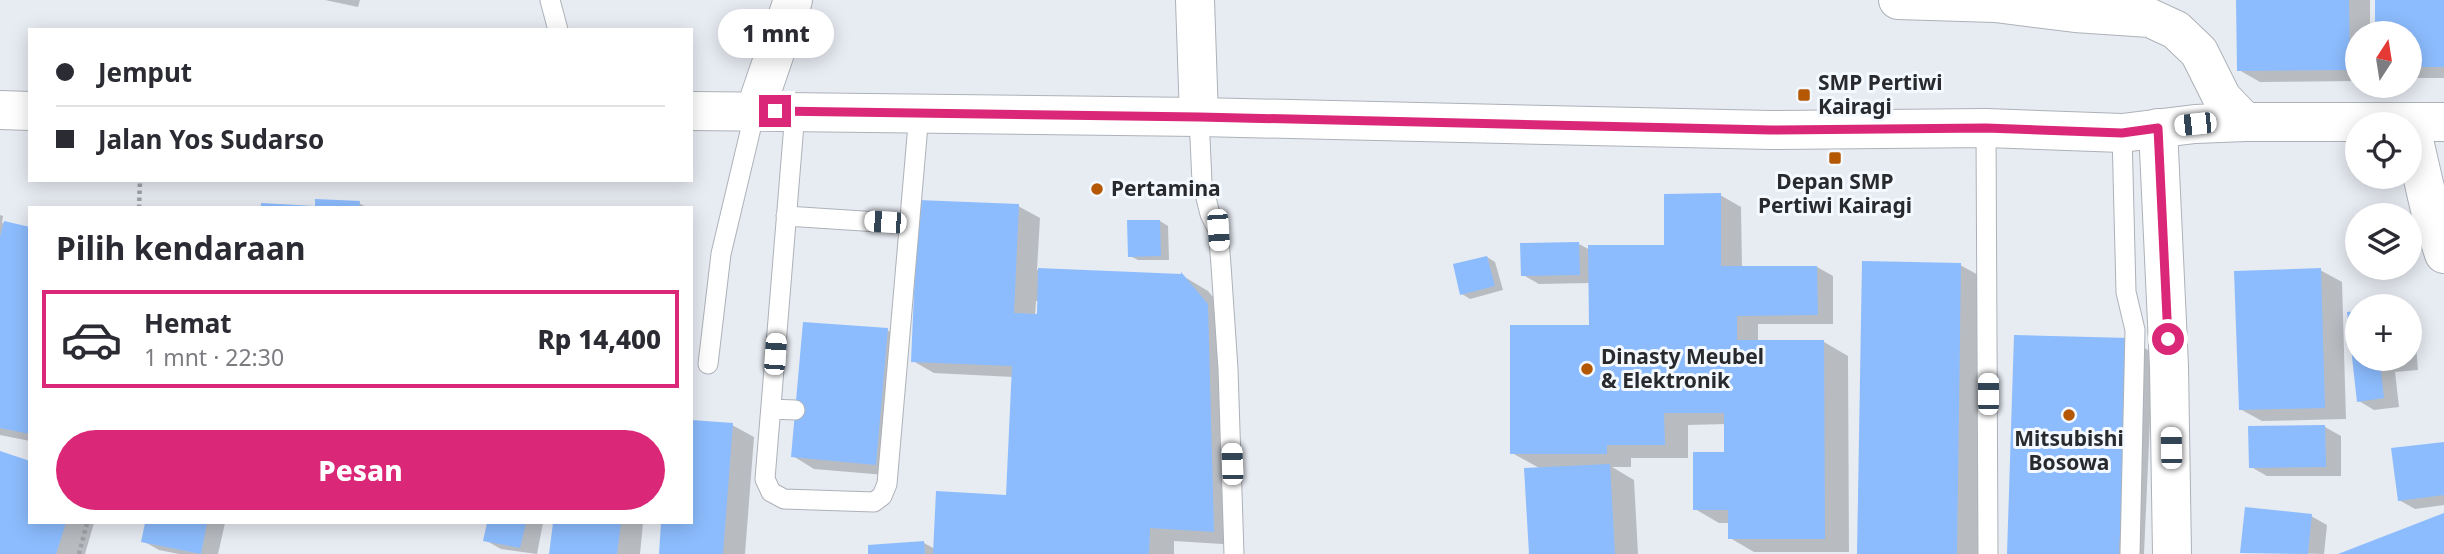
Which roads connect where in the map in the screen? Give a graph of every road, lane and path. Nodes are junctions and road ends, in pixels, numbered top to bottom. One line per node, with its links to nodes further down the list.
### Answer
1 (550, 0): 5 (lane)
2 (793, 0): 9 (main road)
3 (1195, 0): 12 (main road)
4 (1898, 0): 13 (main road)
5 (557, 28)
6 (0, 110): 7 (main road)
7 (28, 111)
8 (693, 111): 9 (main road)
9 (755, 111): 10 (main road); 22 (lane)
10 (795, 111): 11 (main road); 19 (lane)
11 (919, 113): 12 (main road); 20 (lane)
12 (1199, 117): 15 (main road); 27 (lane)
13 (2245, 122): 14 (main road); 16 (main road)
14 (2427, 123): 21 (main road)
15 (1986, 128): 16 (main road); 28 (lane)
16 (2140, 131): 29 (lane); 30 (main road)
17 (140, 182): 18 (path)
18 (139, 206)
19 (786, 216): 20 (lane); 23 (lane)
20 (909, 224): 23 (lane)
21 (2444, 254)
22 (708, 364)
23 (771, 409): 24 (lane)
24 (796, 410)
25 (87, 524): 26 (path)
26 (79, 554)
27 (1234, 554)
28 (1988, 554)
29 (2130, 554)
30 (2172, 554)

